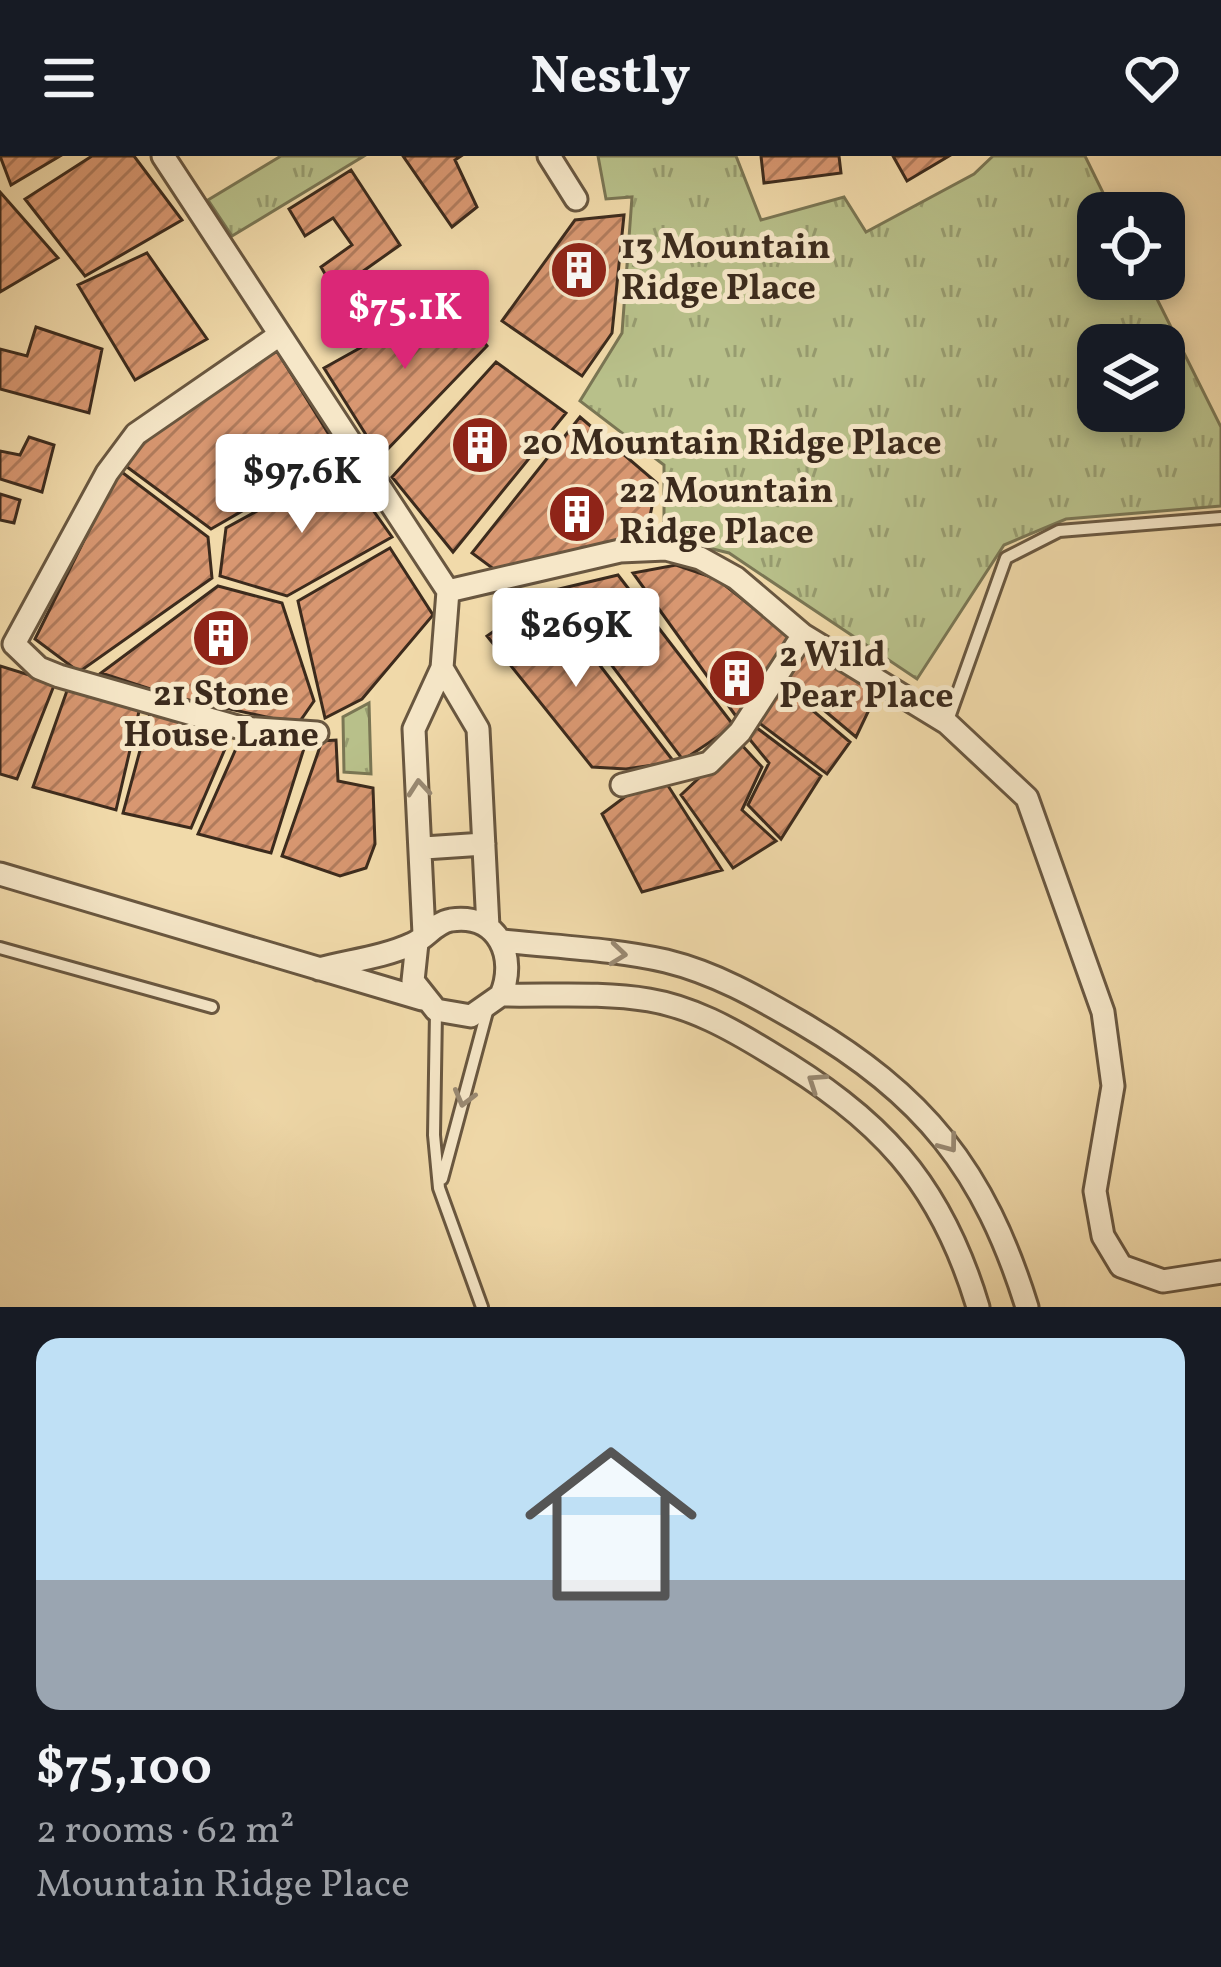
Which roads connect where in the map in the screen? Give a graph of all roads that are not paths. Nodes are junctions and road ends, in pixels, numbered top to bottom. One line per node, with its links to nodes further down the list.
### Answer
1 (163, 156): 4 (street)
2 (549, 156): 3 (street)
3 (576, 199)
4 (278, 336): 6 (street); 8 (street)
5 (1221, 518): 10 (lane)
6 (448, 591): 7 (street); 9 (street)
7 (802, 635): 10 (street); 12 (street)
8 (7, 645): 11 (street)
9 (442, 668): 13 (street); 14 (street, one-way to 9)
10 (947, 723): 24 (street)
11 (317, 733)
12 (622, 784)
13 (484, 844): 14 (street); 16 (street)
14 (424, 848): 17 (street)
15 (0, 874): 19 (street)
16 (495, 934): 17 (street); 20 (street); 27 (street, one-way to 27)
17 (420, 938): 19 (street); 21 (street)
18 (0, 948): 22 (lane)
19 (319, 969): 21 (street)
20 (495, 1002): 21 (street); 23 (lane, one-way to 23); 26 (street, one-way to 20)
21 (429, 1005): 23 (lane)
22 (212, 1007)
23 (440, 1188): 25 (lane)
24 (1221, 1273)
25 (482, 1307)
26 (978, 1307)
27 (1028, 1307)

